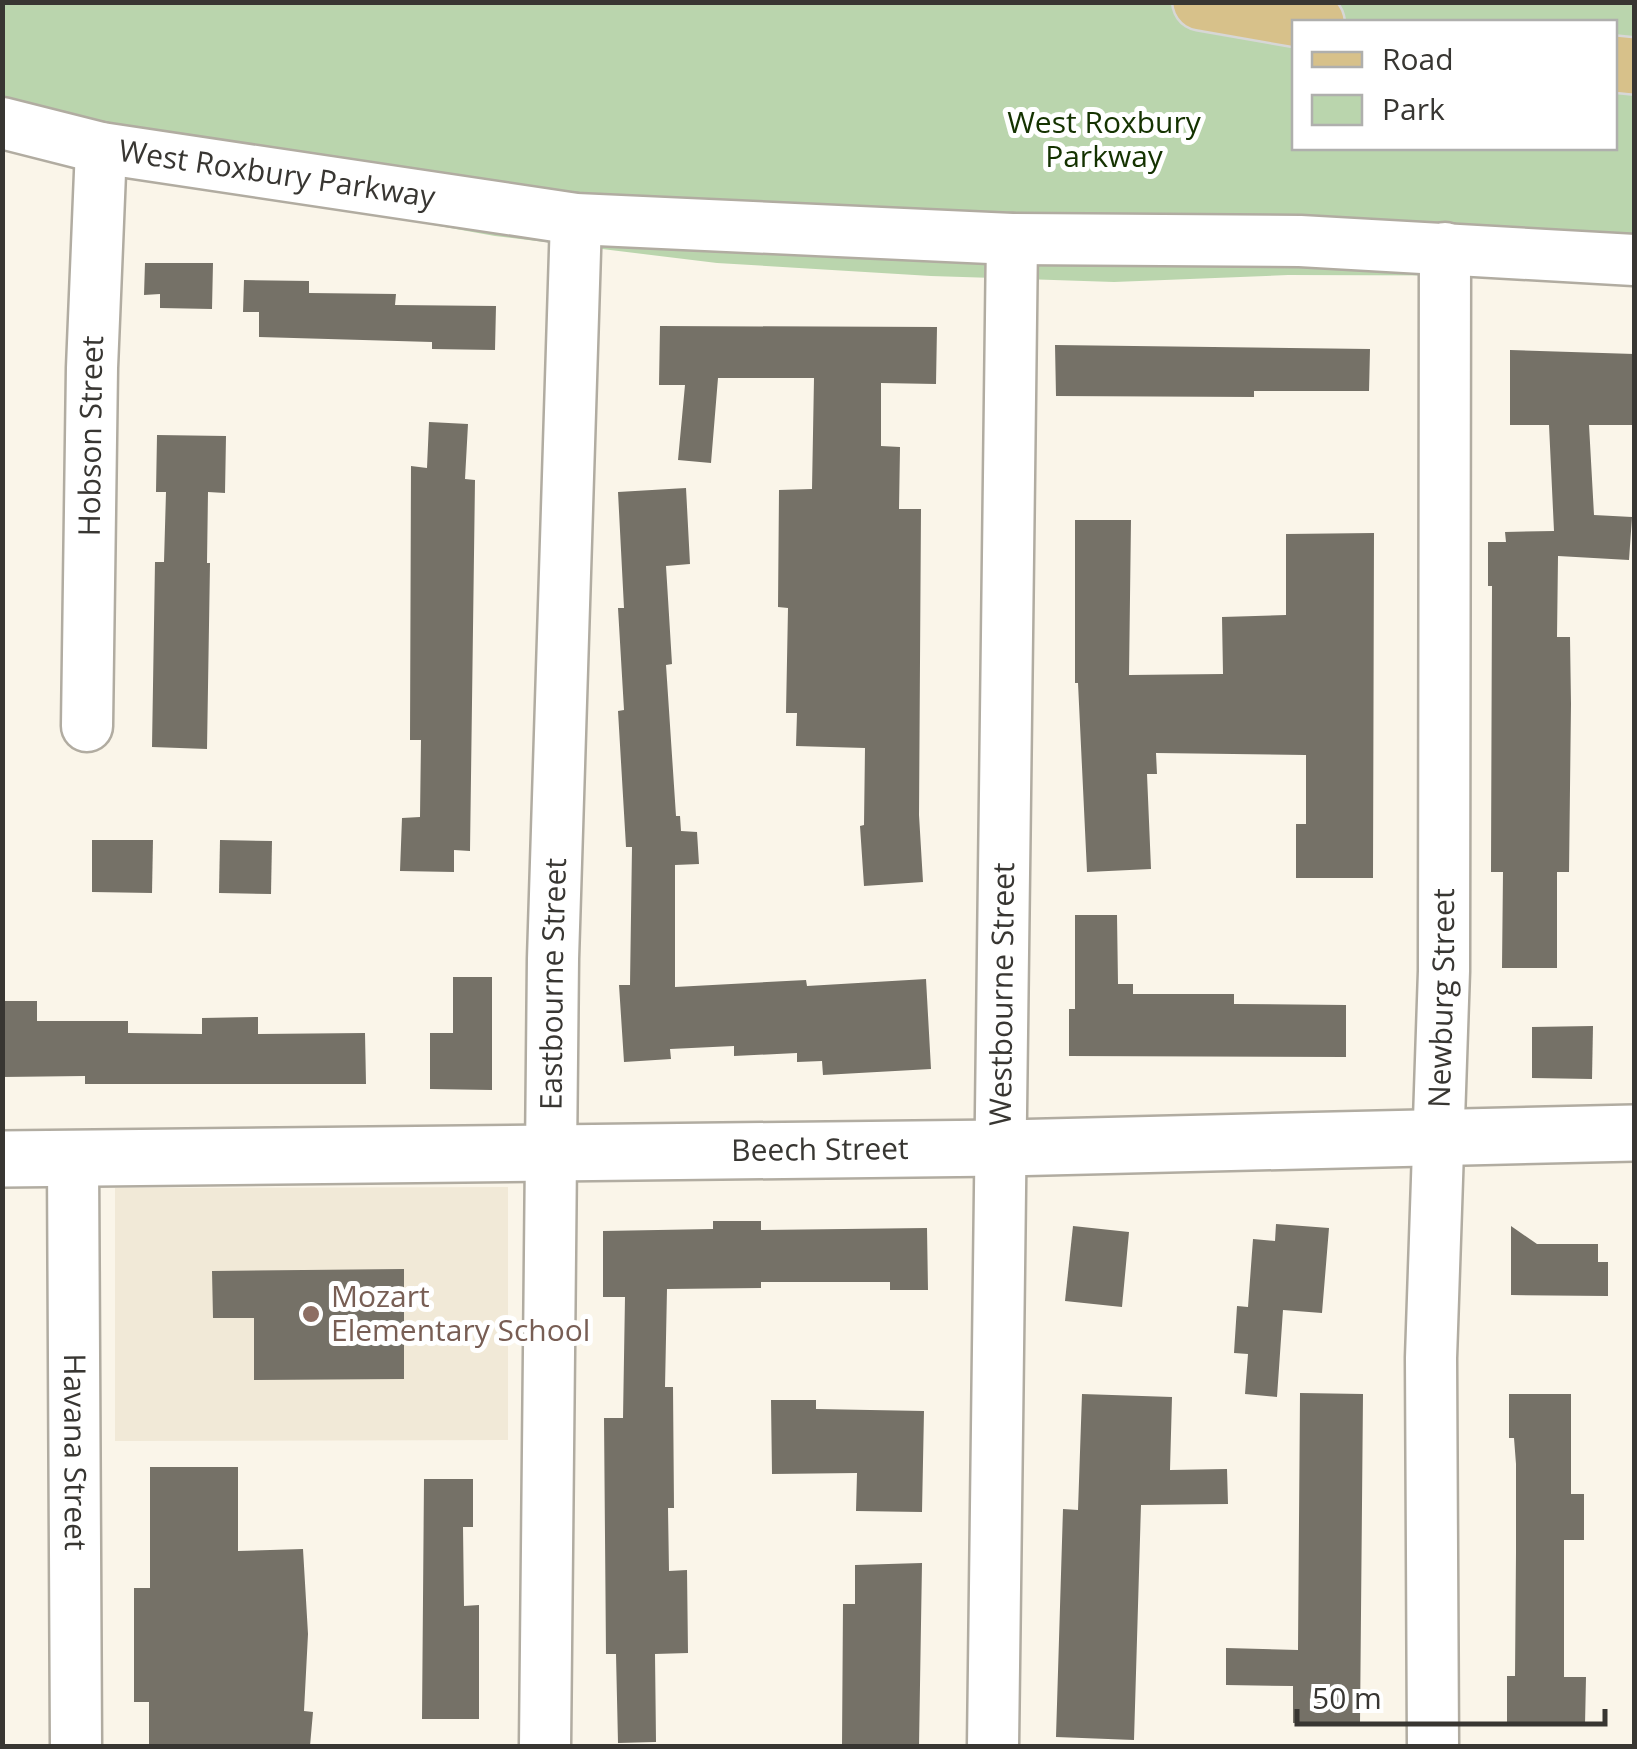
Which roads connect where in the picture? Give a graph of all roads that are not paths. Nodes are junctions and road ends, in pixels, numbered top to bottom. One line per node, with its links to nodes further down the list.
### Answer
1 (1201, 2): 2 (main road)
2 (1304, 20)
3 (2, 123): 4 (street, West Roxbury Parkway)
4 (101, 148): 5 (street, West Roxbury Parkway); 9 (street, Hobson Street)
5 (576, 219): 6 (street, West Roxbury Parkway); 13 (street, Eastbourne Street)
6 (1012, 239): 7 (street, West Roxbury Parkway); 12 (street, Westbourne Street)
7 (1444, 248): 8 (street, West Roxbury Parkway); 11 (street, Newburg Street)
8 (1634, 260)
9 (88, 726)
10 (1634, 1133): 11 (street, Beech Street)
11 (1438, 1138): 12 (street, Beech Street); 19 (street, Newburg Street)
12 (1002, 1148): 13 (street, Beech Street); 18 (street, Westbourne Street)
13 (550, 1154): 15 (street, Beech Street); 17 (street, Eastbourne Street)
14 (2, 1159): 15 (street, Beech Street)
15 (73, 1160): 16 (street, Havana Street)
16 (76, 1746)
17 (545, 1746)
18 (993, 1746)
19 (1433, 1746)

